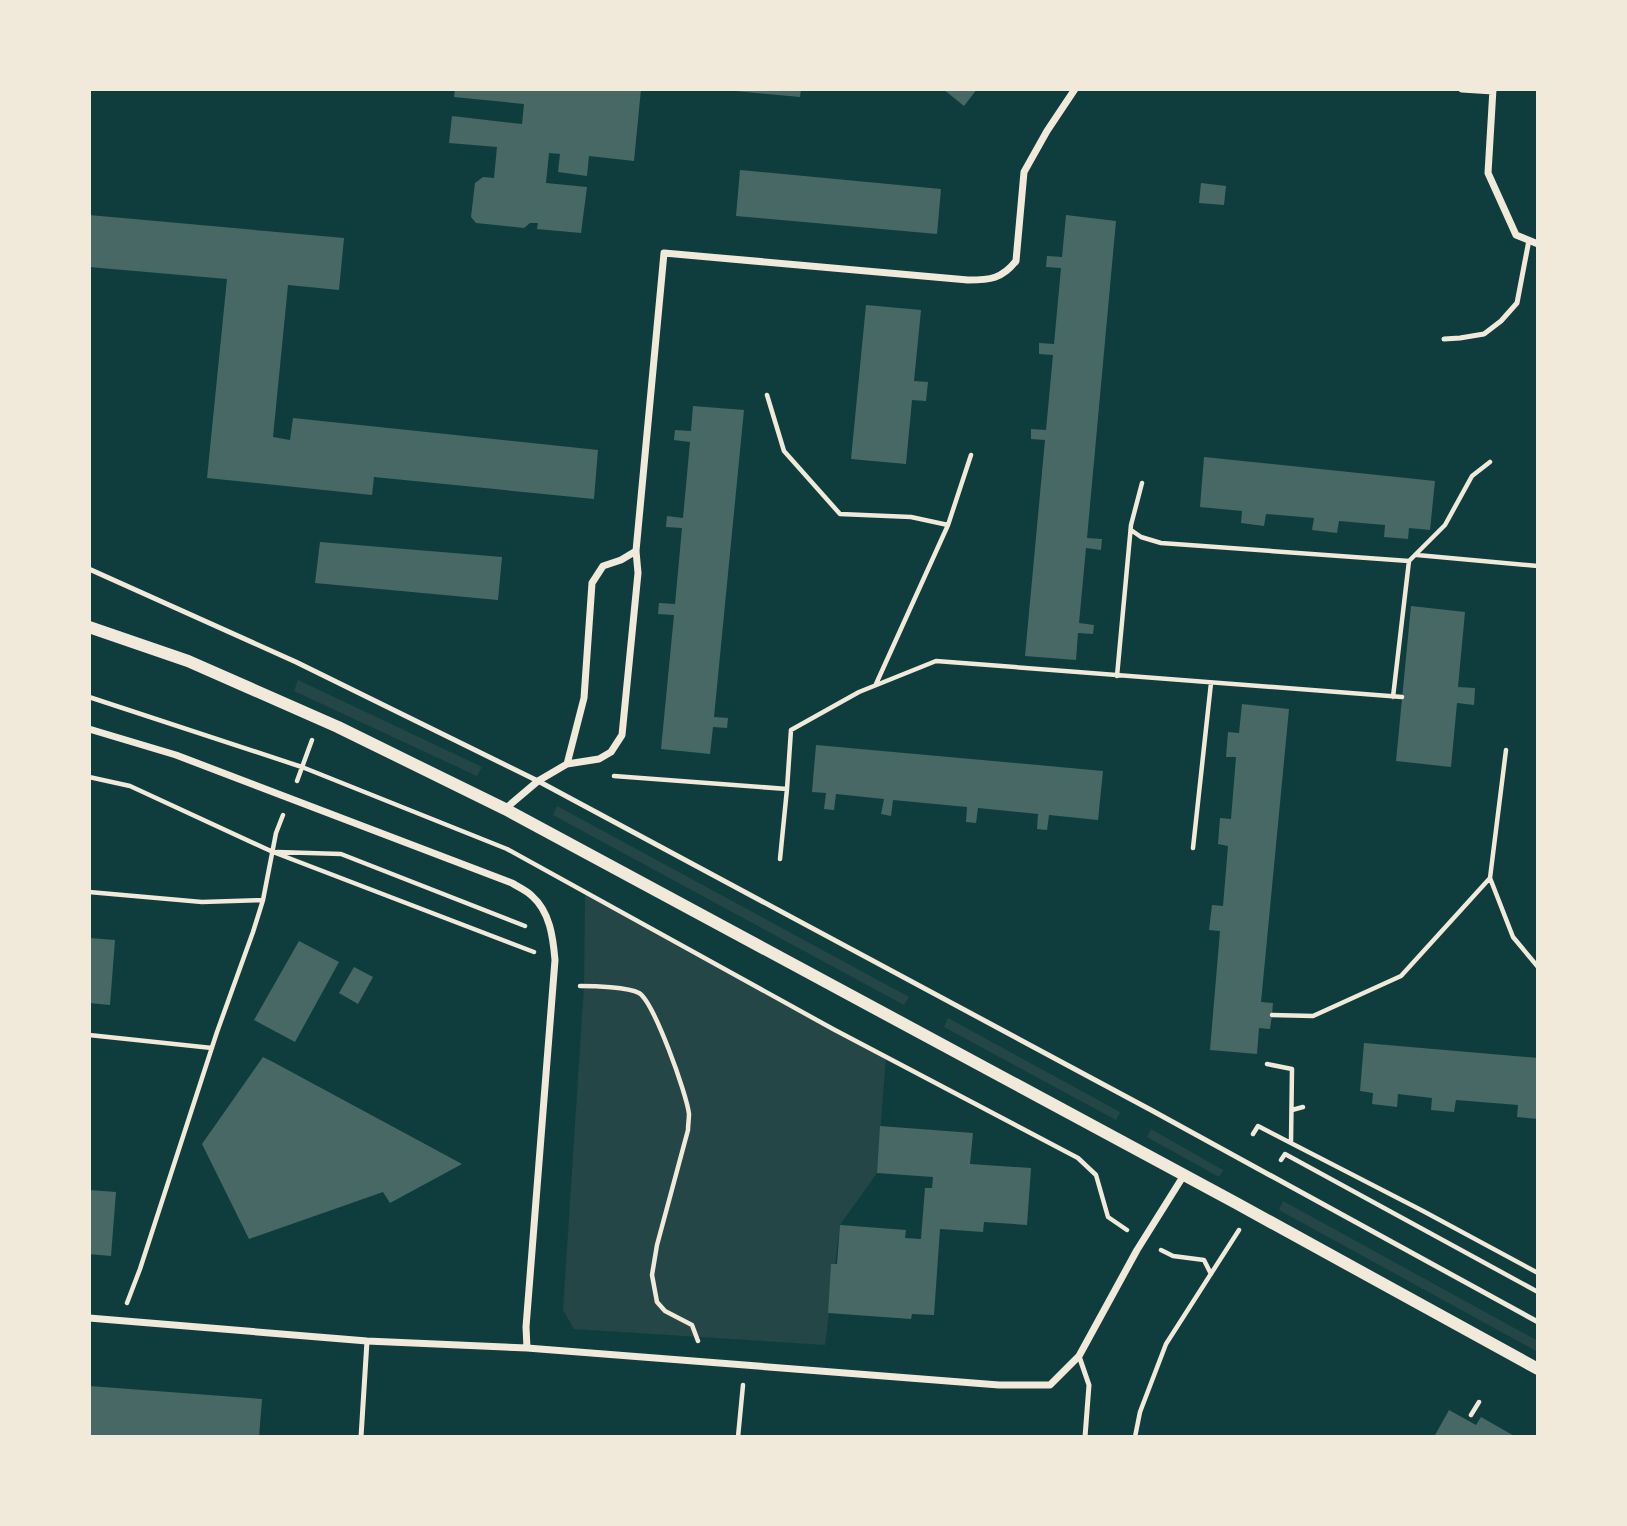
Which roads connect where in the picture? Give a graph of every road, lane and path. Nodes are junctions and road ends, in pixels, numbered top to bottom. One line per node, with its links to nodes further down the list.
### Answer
1 (1075, 89): 13 (street)
2 (1462, 89): 3 (street)
3 (1493, 90): 4 (street)
4 (1529, 240): 5 (street); 6 (lane)
5 (1538, 244)
6 (1444, 339)
7 (767, 395): 11 (path)
8 (971, 455): 11 (path)
9 (1490, 463): 14 (path)
10 (1142, 483): 12 (path)
11 (948, 525): 21 (path)
12 (1131, 530): 15 (path); 19 (path)
13 (636, 551): 28 (street); 28 (street)
14 (1416, 555): 15 (path); 16 (path)
15 (1409, 561): 23 (path)
16 (1538, 566)
17 (89, 569): 32 (lane)
18 (89, 626): 35 (street)
19 (1117, 676): 20 (path); 21 (path)
20 (1211, 683): 23 (path); 36 (path)
21 (875, 685): 33 (path)
22 (89, 696): 29 (path)
23 (1393, 697): 24 (path)
24 (1402, 697)
25 (89, 729): 34 (street)
26 (313, 739): 29 (path)
27 (1506, 750): 39 (path)
28 (568, 764): 32 (street)
29 (302, 767): 34 (path); 57 (path)
30 (89, 776): 37 (path)
31 (614, 776): 33 (path)
32 (538, 781): 35 (street); 55 (lane)
33 (787, 789): 38 (path)
34 (290, 799): 37 (path); 43 (street)
35 (505, 809): 54 (street)
36 (1193, 848)
37 (273, 852): 41 (path); 42 (path); 43 (path)
38 (780, 859)
39 (1490, 878): 44 (path); 46 (path)
40 (89, 892): 41 (path)
41 (263, 900): 48 (path)
42 (525, 926)
43 (555, 960): 67 (street)
44 (1538, 967)
45 (580, 986): 66 (path)
46 (1272, 1015)
47 (89, 1035): 48 (path)
48 (212, 1048): 63 (path)
49 (1267, 1065): 51 (path)
50 (1303, 1107): 51 (path)
51 (1292, 1110): 53 (path)
52 (1253, 1134): 53 (path)
53 (1291, 1142): 59 (path)
54 (1184, 1175): 56 (street); 68 (street)
55 (1271, 1177): 61 (path); 64 (lane)
56 (1250, 1210): 60 (path); 70 (street)
57 (1115, 1223)
58 (1163, 1251): 60 (path)
59 (1538, 1273)
60 (1211, 1274): 76 (path)
61 (1538, 1292)
62 (89, 1318): 63 (street)
63 (120, 1321): 65 (street)
64 (1538, 1322)
65 (367, 1341): 67 (street); 73 (lane)
66 (699, 1346)
67 (527, 1348): 69 (street)
68 (1079, 1356): 69 (street); 75 (lane)
69 (744, 1365): 74 (path)
70 (1538, 1369)
71 (1479, 1402): 72 (path)
72 (1471, 1415)
73 (362, 1437)
74 (738, 1437)
75 (1085, 1437)
76 (1135, 1437)

